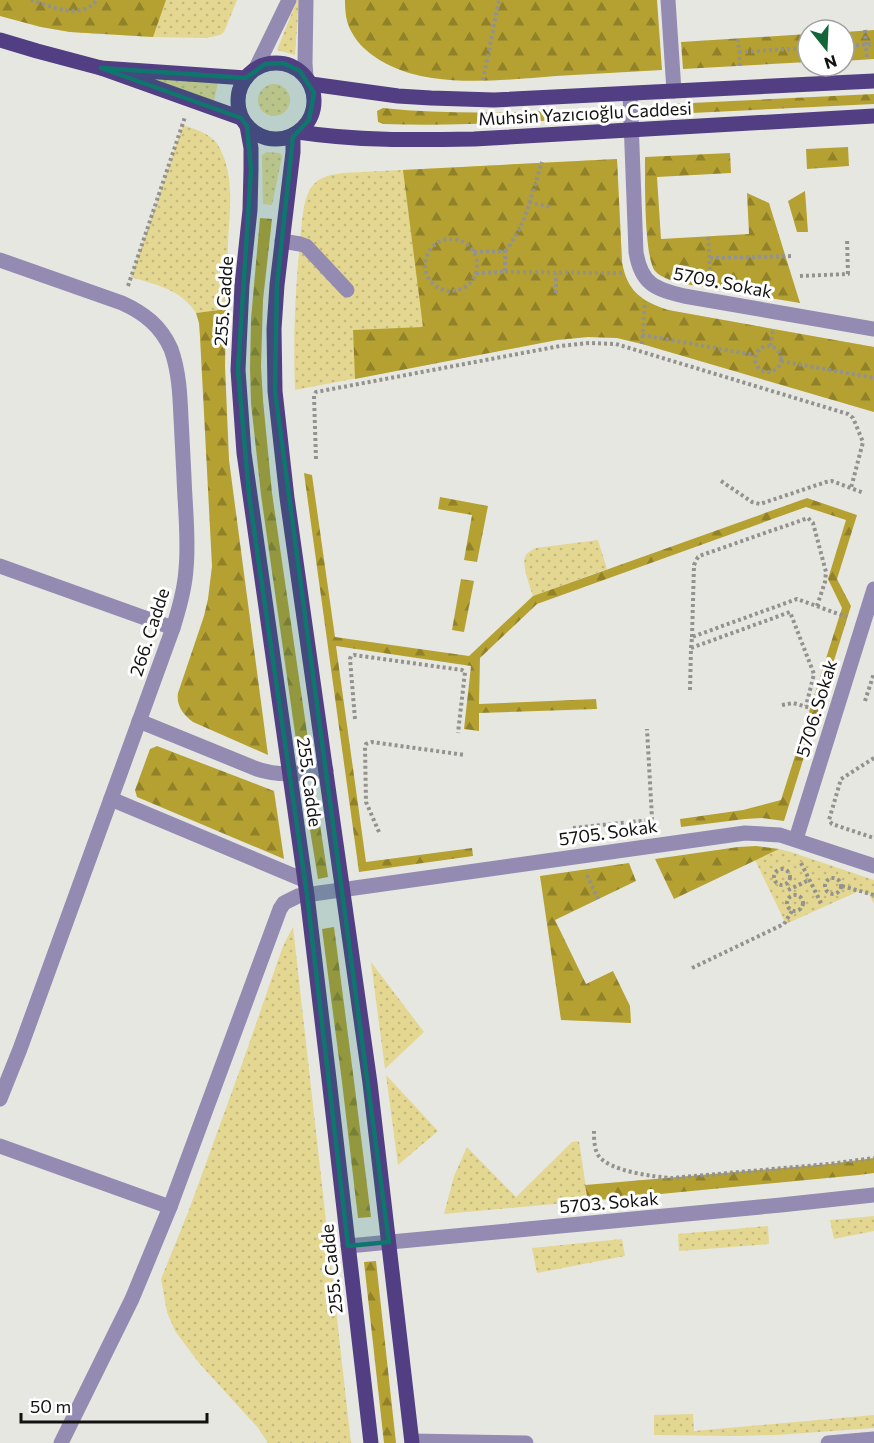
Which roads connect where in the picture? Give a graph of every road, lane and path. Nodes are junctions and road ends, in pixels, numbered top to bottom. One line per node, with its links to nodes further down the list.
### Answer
1 (31, 0): 2 (path)
2 (98, 0)
3 (289, 0): 18 (street)
4 (306, 0): 20 (street)
5 (499, 0): 19 (path)
6 (668, 0): 22 (street)
7 (865, 30): 12 (path)
8 (738, 39): 14 (path)
9 (0, 40): 17 (main road)
10 (874, 44): 12 (path)
11 (856, 45): 12 (path)
12 (866, 45): 15 (path)
13 (796, 49): 14 (path)
14 (739, 52): 16 (path)
15 (867, 59)
16 (740, 66)
17 (101, 68): 18 (main road); 24 (main road)
18 (251, 73): 20 (main road); 26 (main road)
19 (483, 80)
20 (308, 81): 23 (main road, Muhsin Yazıcıoğlu Caddesi); 28 (main road)
21 (874, 81): 22 (main road, Muhsin Yazıcıoğlu Caddesi)
22 (675, 91): 23 (main road, Muhsin Yazıcıoğlu Caddesi)
23 (630, 94): 27 (street, 5709. Sokak)
24 (191, 100): 26 (main road); 49 (path)
25 (874, 116): 27 (main road, Muhsin Yazıcıoğlu Caddesi)
26 (244, 122): 28 (main road); 82 (main road, 255. Cadde)
27 (632, 130): 28 (main road, Muhsin Yazıcıoğlu Caddesi); 51 (street, 5709. Sokak)
28 (296, 134): 34 (main road, 255. Cadde)
29 (542, 162): 30 (path)
30 (529, 202): 31 (path); 35 (path)
31 (550, 207)
32 (708, 237): 38 (path)
33 (846, 239): 44 (path)
34 (282, 241): 46 (street); 81 (main road, 255. Cadde)
35 (505, 251): 36 (path); 40 (path)
36 (474, 252): 41 (path); 41 (path)
37 (794, 256): 38 (path)
38 (710, 258): 45 (path)
39 (0, 261): 49 (street, 266. Cadde)
40 (505, 272): 41 (path); 42 (path)
41 (476, 273)
42 (556, 273): 43 (path); 47 (path)
43 (624, 273)
44 (800, 276)
45 (712, 288)
46 (347, 290)
47 (556, 294)
48 (645, 300): 52 (path)
49 (122, 303): 66 (street, 266. Cadde)
50 (773, 329): 54 (path)
51 (874, 329)
52 (642, 335): 53 (path); 55 (path)
53 (642, 344)
54 (771, 346): 55 (path); 56 (path)
55 (755, 355): 56 (path)
56 (781, 361): 57 (path)
57 (874, 378)
58 (316, 459): 60 (path)
59 (721, 481): 60 (path)
60 (850, 488): 61 (path)
61 (864, 493)
62 (0, 566): 66 (street)
63 (874, 589): 87 (street, 5706. Sokak)
64 (817, 606): 65 (path); 67 (path); 67 (path)
65 (848, 617)
66 (173, 628): 76 (street, 266. Cadde)
67 (692, 637): 68 (path)
68 (692, 648): 70 (path); 73 (path)
69 (874, 673): 71 (path)
70 (690, 690)
71 (865, 701)
72 (782, 705): 73 (path)
73 (806, 706): 74 (path)
74 (819, 710)
75 (355, 719): 78 (path)
76 (139, 721): 82 (street); 83 (street, 266. Cadde)
77 (647, 729): 84 (path)
78 (458, 733)
79 (465, 755): 85 (path)
80 (874, 758): 86 (path)
81 (326, 770): 82 (street); 95 (main road, 255. Cadde)
82 (289, 774): 93 (main road, 255. Cadde)
83 (111, 799): 93 (street); 104 (street, 266. Cadde)
84 (573, 828)
85 (379, 832)
86 (874, 838)
87 (796, 846): 88 (street, 5705. Sokak); 90 (path); 95 (street, 5705. Sokak)
88 (874, 866)
89 (584, 870): 100 (path)
90 (810, 880): 96 (path); 97 (path)
91 (786, 884): 91 (path); 96 (path)
92 (842, 886): 94 (path); 94 (path); 98 (path)
93 (305, 887): 95 (street, 5705. Sokak); 109 (street); 111 (main road, 255. Cadde)
94 (825, 889): 97 (path)
95 (343, 890): 110 (main road, 255. Cadde)
96 (788, 890): 99 (path)
97 (816, 894): 101 (path)
98 (874, 895)
99 (791, 896): 102 (path); 102 (path)
100 (598, 899)
101 (822, 905)
102 (792, 911): 103 (path)
103 (692, 968)
104 (0, 1100)
105 (594, 1131): 107 (path)
106 (0, 1146): 109 (street)
107 (874, 1158)
108 (874, 1195): 110 (street, 5703. Sokak)
109 (170, 1207): 114 (street)
110 (389, 1242): 111 (street, 5703. Sokak); 113 (main road, 255. Cadde)
111 (348, 1246): 115 (main road, 255. Cadde)
112 (874, 1438): 117 (street)
113 (412, 1442): 116 (street)
114 (60, 1443)
115 (371, 1443)
116 (526, 1443)
117 (828, 1443)

